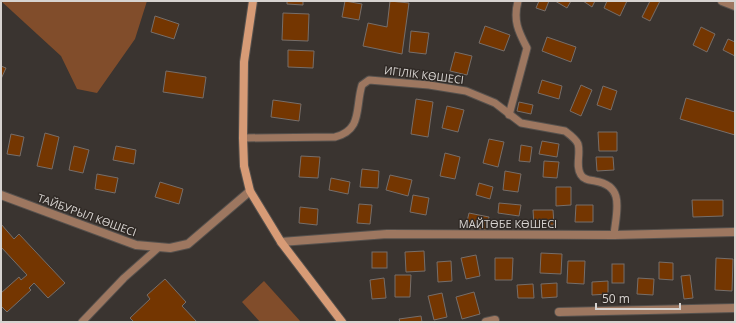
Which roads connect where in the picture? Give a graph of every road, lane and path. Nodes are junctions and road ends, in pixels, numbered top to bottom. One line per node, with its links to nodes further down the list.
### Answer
1 (253, 1): 6 (main road)
2 (518, 1): 5 (lane)
3 (722, 1): 4 (street)
4 (735, 6)
5 (509, 115): 6 (lane, ИГІЛІК КӨШЕСІ); 10 (lane, ИГІЛІК КӨШЕСІ)
6 (243, 138): 7 (main road)
7 (250, 191): 11 (main road); 12 (street, ТАЙБУРЫЛ КӨШЕСІ)
8 (1, 195): 12 (street, ТАЙБУРЫЛ КӨШЕСІ)
9 (735, 232): 10 (street, МАЙТӨБЕ КӨШЕСІ)
10 (614, 235): 11 (street, МАЙТӨБЕ КӨШЕСІ)
11 (281, 242): 17 (main road)
12 (158, 248): 16 (lane)
13 (735, 308): 14 (street)
14 (559, 312)
15 (495, 320): 18 (street)
16 (82, 322)
17 (342, 322)
18 (486, 322)

